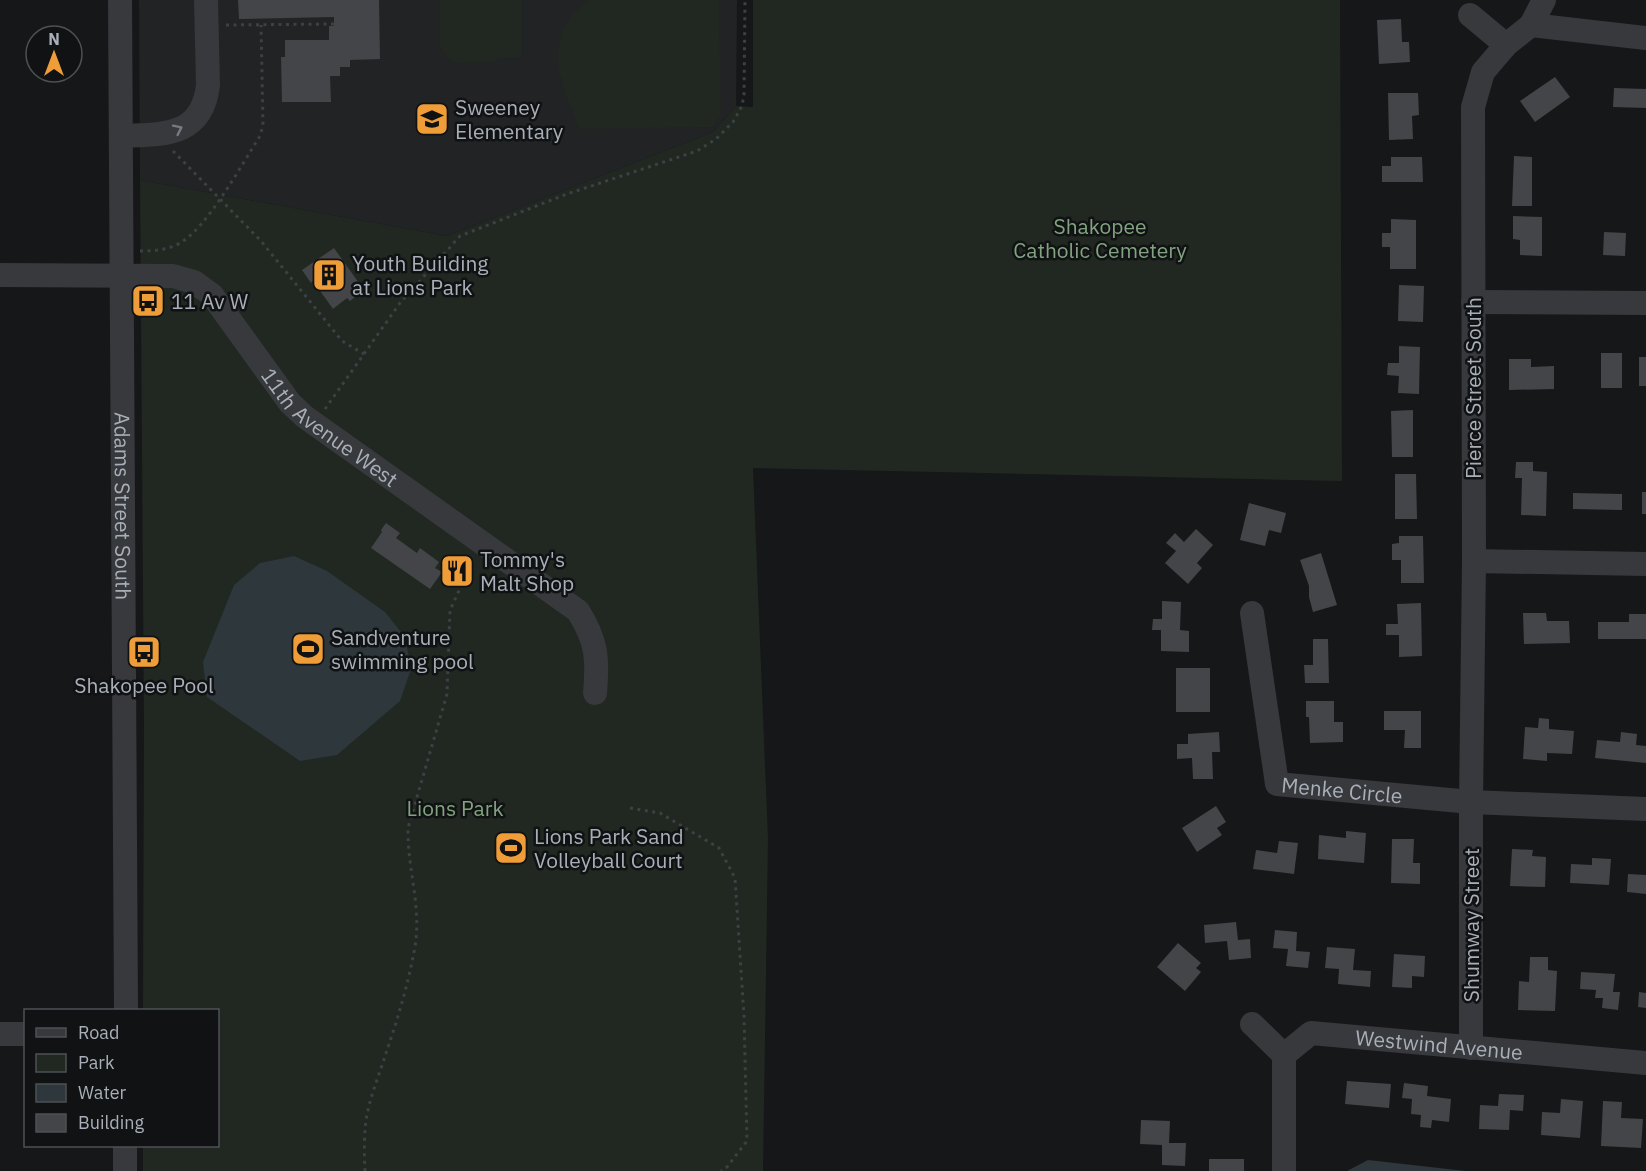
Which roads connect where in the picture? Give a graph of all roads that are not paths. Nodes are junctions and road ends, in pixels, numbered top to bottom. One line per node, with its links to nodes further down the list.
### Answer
1 (120, 0): 8 (street, Adams Street South)
2 (206, 0): 8 (street, one-way to 2)
3 (1544, 0): 5 (street, Pierce Street South)
4 (1470, 15): 7 (street)
5 (1531, 25): 6 (street); 7 (street, Pierce Street South)
6 (1646, 38)
7 (1506, 45): 11 (street, Pierce Street South)
8 (121, 136): 9 (street, Adams Street South)
9 (123, 263): 10 (street, 11th Avenue West); 16 (street, 11th Avenue West); 19 (street, Adams Street South)
10 (0, 275)
11 (1473, 302): 12 (street); 13 (street, Pierce Street South)
12 (1646, 303)
13 (1474, 561): 14 (street); 17 (street, Pierce Street South)
14 (1646, 564)
15 (1252, 613): 17 (street, Menke Circle)
16 (595, 693)
17 (1471, 802): 18 (street); 23 (street, Shumway Street)
18 (1646, 809)
19 (126, 1009)
20 (1252, 1023): 24 (street)
21 (0, 1034): 22 (street)
22 (24, 1034)
23 (1471, 1048): 24 (street, Westwind Avenue); 25 (street, Westwind Avenue)
24 (1284, 1055): 28 (street)
25 (1646, 1064)
26 (125, 1147): 27 (street)
27 (125, 1171)
28 (1284, 1171)

